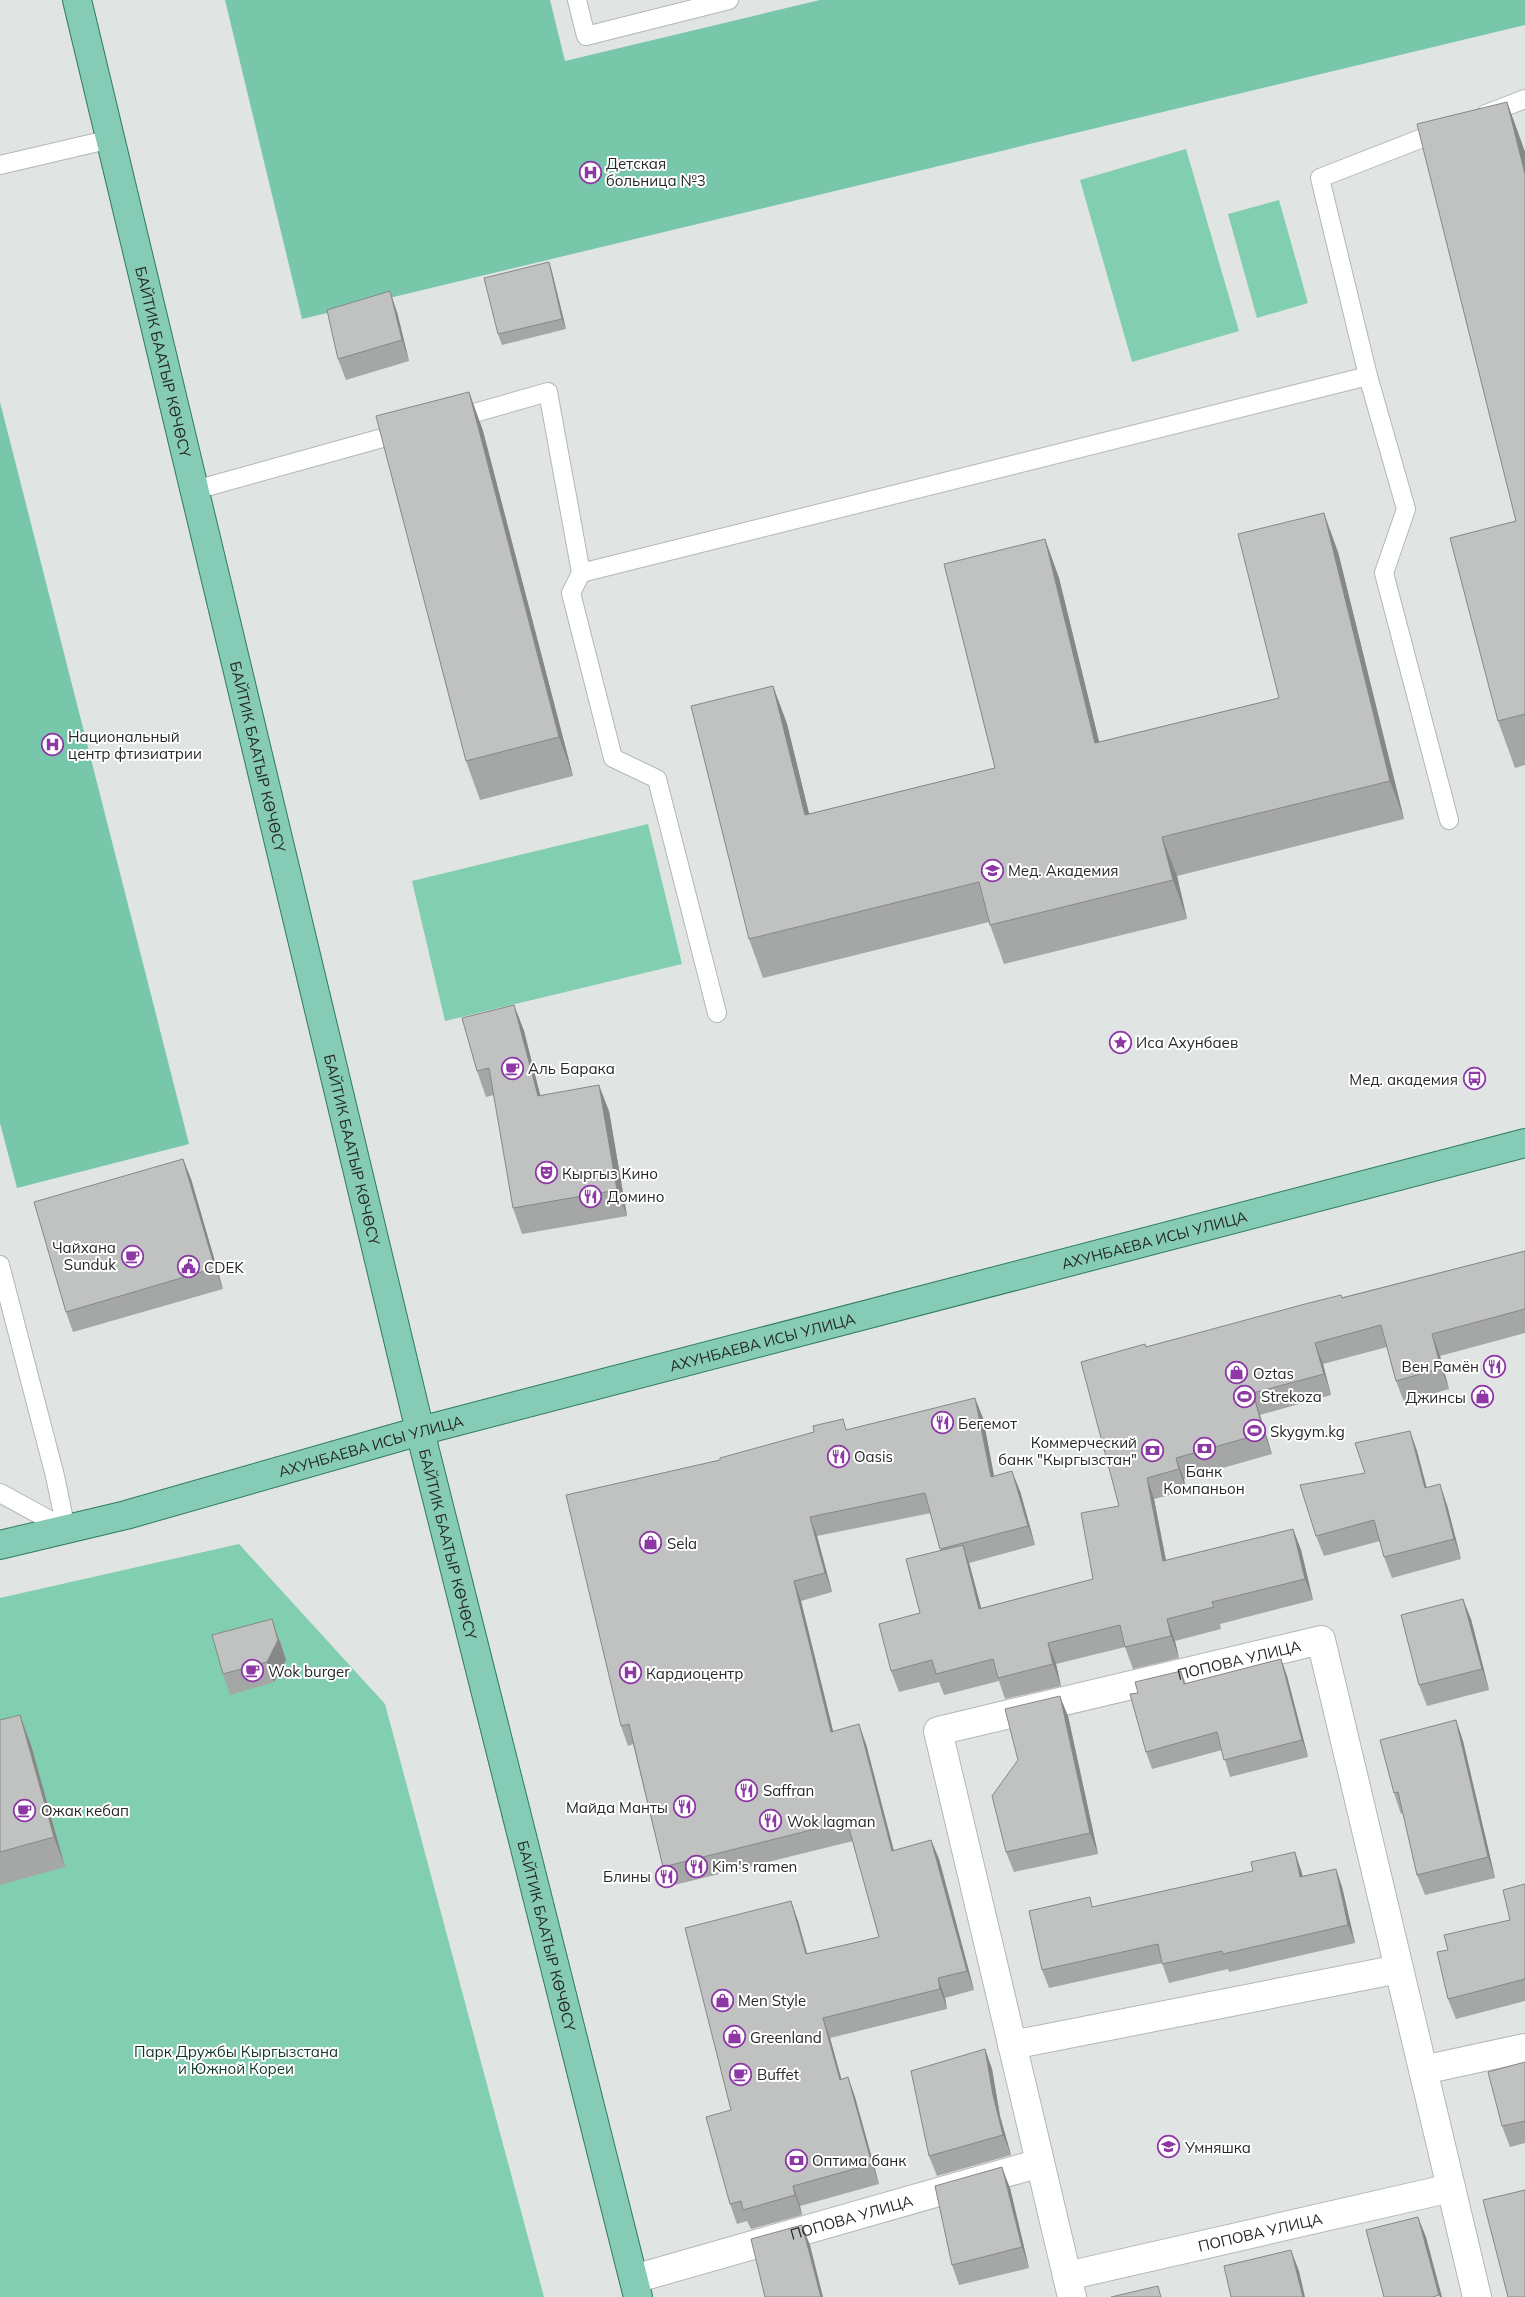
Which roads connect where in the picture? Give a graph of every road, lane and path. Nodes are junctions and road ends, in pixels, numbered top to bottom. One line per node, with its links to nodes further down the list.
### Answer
1 (77, 0): 5 (main road, БАЙТИК БААТЫР КӨЧӨСҮ)
2 (577, 0): 3 (lane)
3 (729, 0)
4 (1525, 98): 7 (lane)
5 (110, 139): 6 (lane); 8 (main road, БАЙТИК БААТЫР КӨЧӨСҮ)
6 (0, 165)
7 (1368, 376): 9 (lane); 10 (lane)
8 (195, 490): 9 (lane); 14 (main road, БАЙТИК БААТЫР КӨЧӨСҮ)
9 (581, 573): 11 (lane)
10 (1449, 820)
11 (717, 1013)
12 (1525, 1143): 14 (main road, АХУНБАЕВА ИСЫ УЛИЦА)
13 (0, 1266): 16 (lane)
14 (420, 1431): 16 (main road, АХУНБАЕВА ИСЫ УЛИЦА); 25 (main road, БАЙТИК БААТЫР КӨЧӨСҮ)
15 (0, 1493): 16 (lane)
16 (66, 1529): 17 (main road, АХУНБАЕВА ИСЫ УЛИЦА)
17 (0, 1545)
18 (1399, 1970): 19 (street); 19 (street, ПОПОВА УЛИЦА); 21 (street, ПОПОВА УЛИЦА)
19 (1012, 2045): 22 (street, ПОПОВА УЛИЦА)
20 (1525, 2048): 21 (street)
21 (1422, 2070): 23 (street, ПОПОВА УЛИЦА)
22 (1040, 2163): 24 (street, ПОПОВА УЛИЦА); 25 (street, ПОПОВА УЛИЦА)
23 (1450, 2188): 24 (street, ПОПОВА УЛИЦА); 26 (street, ПОПОВА УЛИЦА)
24 (1070, 2286)
25 (636, 2288)
26 (1476, 2297)

